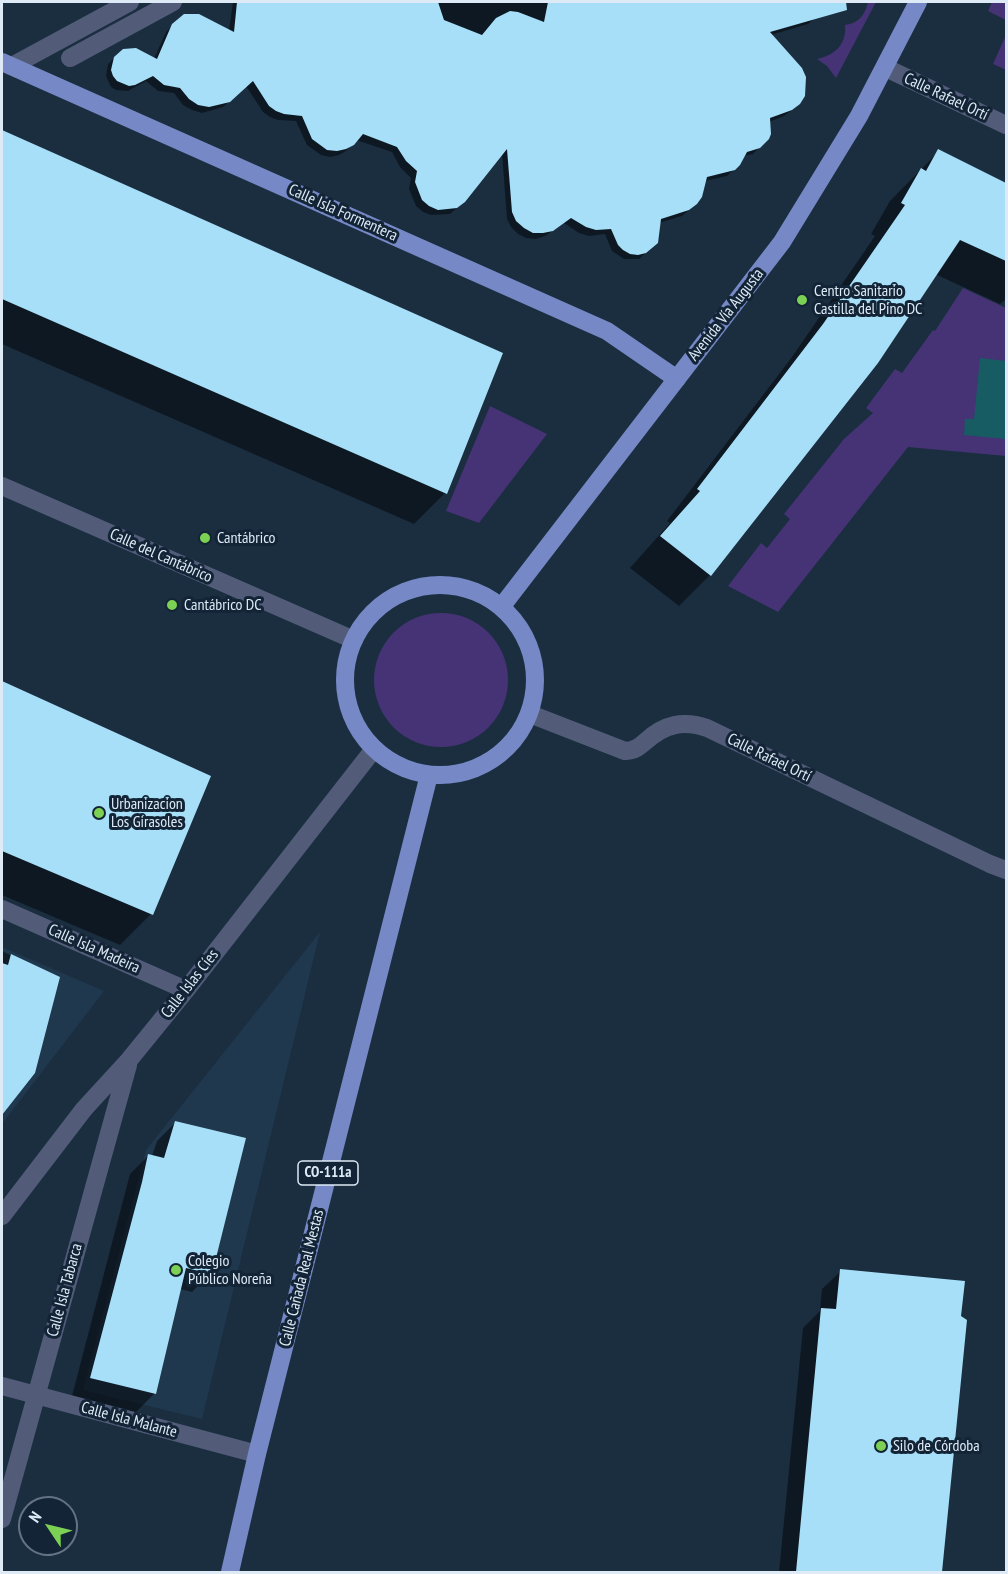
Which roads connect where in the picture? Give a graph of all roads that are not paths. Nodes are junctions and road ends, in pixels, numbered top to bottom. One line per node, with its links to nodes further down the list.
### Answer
1 (130, 2): 5 (street)
2 (173, 2): 4 (street)
3 (918, 2): 6 (main road, Avenida Vía Augusta)
4 (70, 58)
5 (7, 64): 8 (main road, Calle Isla Formentera)
6 (886, 68): 7 (street, Calle Rafael Ortí); 8 (main road, Avenida Vía Augusta)
7 (1006, 125)
8 (677, 379): 10 (main road, Avenida Vía Augusta)
9 (2, 486): 11 (street, Calle del Cantábrico)
10 (502, 606): 11 (main road); 12 (main road)
11 (354, 640): 13 (main road)
12 (530, 714): 14 (main road); 15 (street, Calle Rafael Ortí)
13 (374, 749): 14 (main road); 17 (street, Calle Islas Cíes)
14 (429, 775): 22 (main road, Calle Cañada Real Mestas / CO-111a)
15 (1006, 870)
16 (2, 909): 17 (street, Calle Isla Madeira)
17 (186, 990): 18 (street, Calle Islas Cíes)
18 (129, 1060): 19 (street, Calle Islas Cíes); 21 (street, Calle Isla Tabarca)
19 (2, 1216)
20 (2, 1386): 21 (street, Calle Isla Malante)
21 (36, 1396): 22 (street, Calle Isla Malante); 23 (street, Calle Isla Tabarca)
22 (257, 1454): 24 (main road, Calle Cañada Real Mestas / CO-111a)
23 (2, 1519)
24 (230, 1572)

